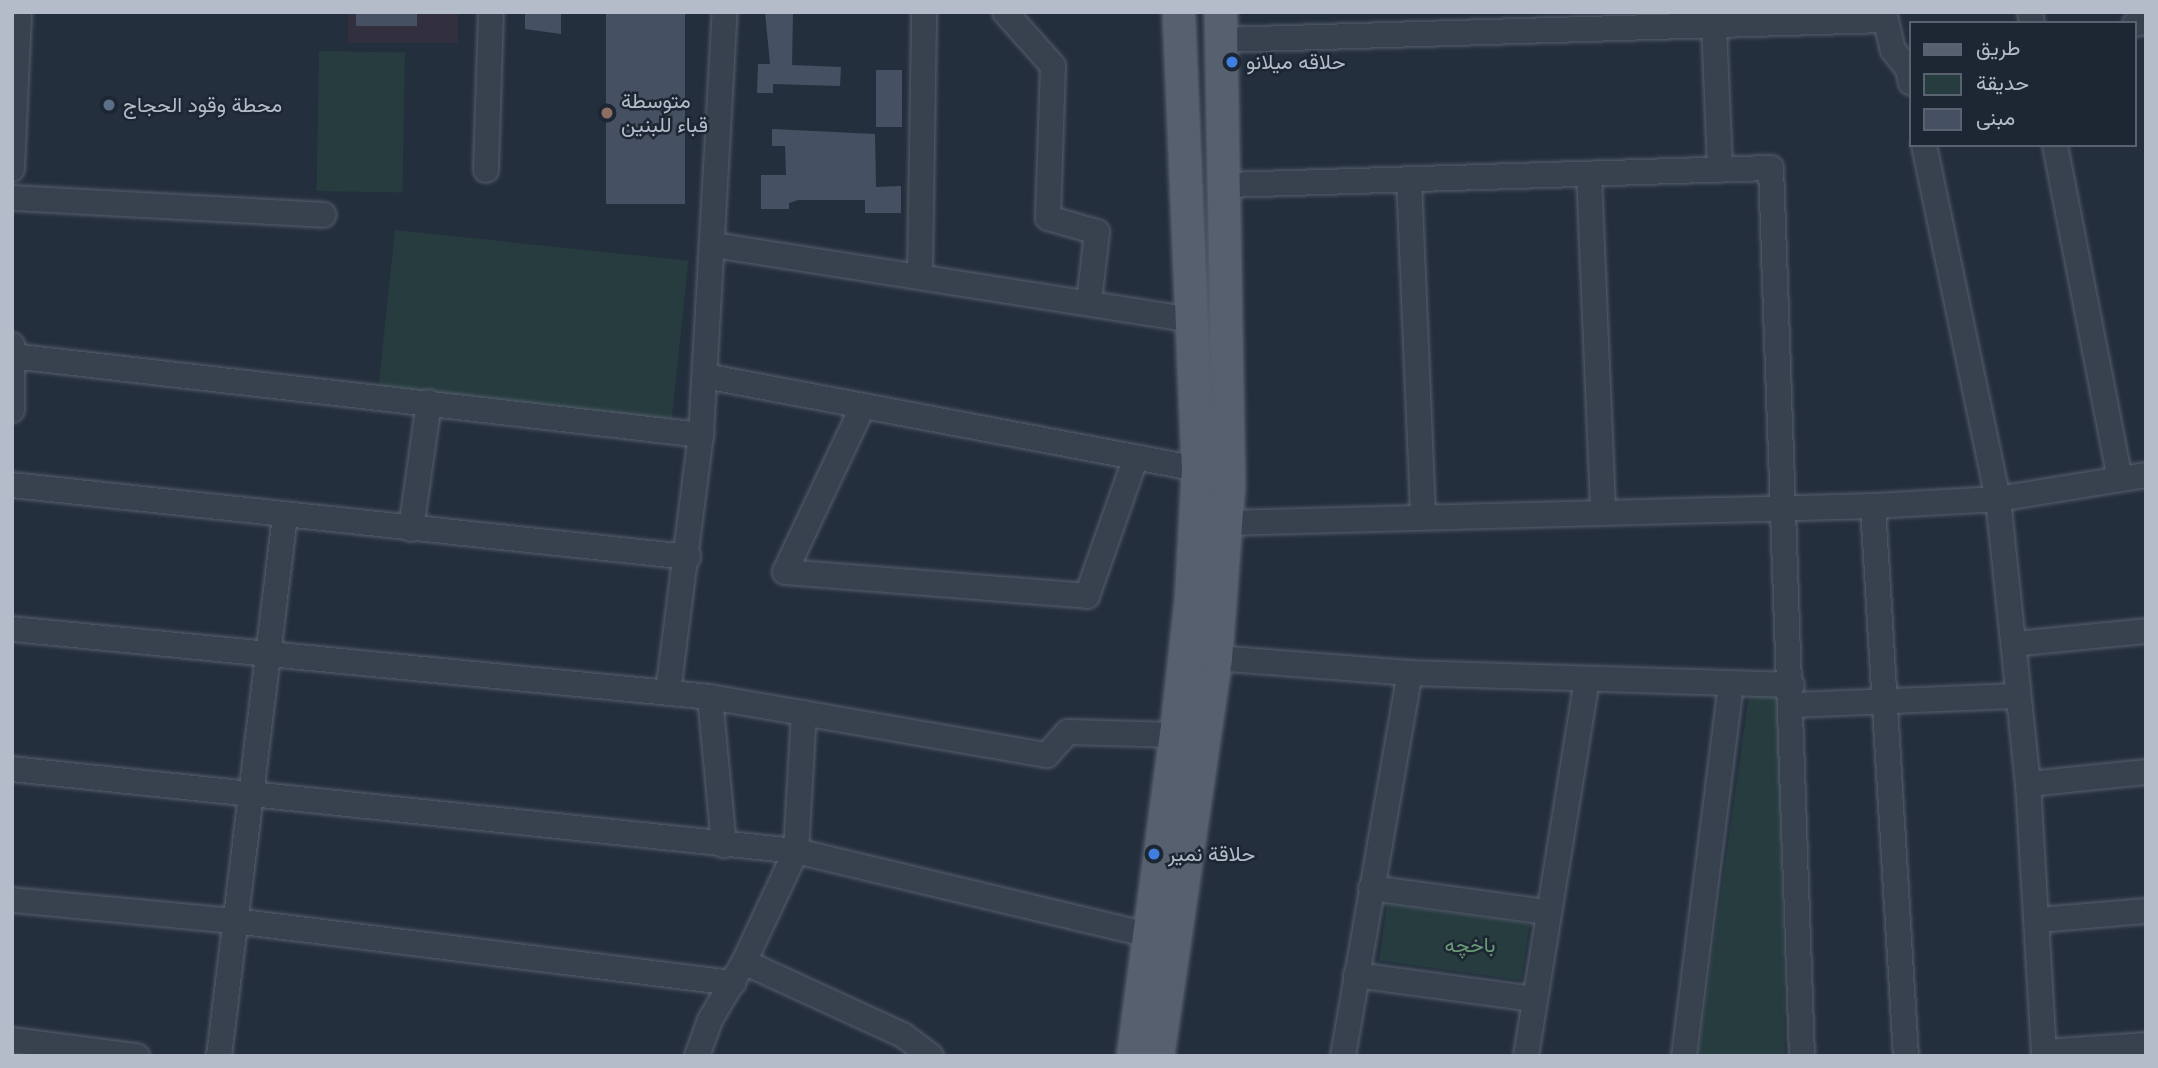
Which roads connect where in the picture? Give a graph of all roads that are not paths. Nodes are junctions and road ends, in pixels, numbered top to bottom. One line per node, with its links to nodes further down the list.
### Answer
1 (19, 12): 12 (street)
2 (491, 12): 16 (street)
3 (725, 12): 23 (street)
4 (924, 12): 24 (street)
5 (1005, 12): 25 (street)
6 (1179, 12): 26 (main road)
7 (1885, 16): 9 (street); 11 (street)
8 (1392, 23): 9 (street); 10 (street)
9 (1714, 25): 17 (street)
10 (1221, 26): 20 (main road)
11 (1910, 73)
12 (14, 82): 15 (street)
13 (1924, 147): 38 (street)
14 (2055, 147): 36 (street)
15 (12, 169)
16 (486, 170)
17 (1720, 170): 18 (street); 40 (street)
18 (1589, 174): 19 (street); 41 (street)
19 (1409, 179): 20 (street); 43 (street)
20 (1226, 185): 44 (main road)
21 (12, 198): 22 (street)
22 (324, 215)
23 (714, 245): 24 (street); 28 (street)
24 (920, 275): 25 (street)
25 (1088, 302): 26 (street)
26 (1194, 320): 34 (main road)
27 (13, 353): 29 (street); 31 (street)
28 (705, 376): 30 (street); 32 (street)
29 (429, 402): 32 (street); 45 (street)
30 (863, 406): 33 (street); 33 (street)
31 (12, 410)
32 (701, 435): 46 (street)
33 (1136, 457): 34 (street)
34 (1198, 469): 61 (main road)
35 (2146, 475): 36 (street)
36 (2120, 479): 38 (street)
37 (12, 485): 42 (street)
38 (1998, 499): 39 (street); 49 (street)
39 (1873, 506): 40 (street); 59 (street)
40 (1784, 508): 41 (street); 56 (street)
41 (1603, 513): 43 (street)
42 (285, 516): 45 (street); 50 (street)
43 (1423, 517): 44 (street)
44 (1227, 523): 51 (main road)
45 (411, 529): 46 (street)
46 (688, 557): 55 (street)
47 (12, 629): 50 (street)
48 (2146, 631): 49 (street)
49 (2014, 644): 57 (street)
50 (268, 653): 55 (street); 65 (street)
51 (1216, 658): 52 (street); 86 (main road)
52 (1410, 673): 53 (street); 68 (street)
53 (1587, 680): 54 (street); 71 (street)
54 (1731, 684): 56 (street); 89 (street)
55 (668, 692): 58 (street)
56 (1792, 695): 59 (street); 90 (street)
57 (2017, 696): 59 (street); 64 (street)
58 (710, 697): 60 (street); 66 (street)
59 (1884, 703): 91 (street)
60 (804, 713): 61 (street); 67 (street)
61 (1176, 735): 74 (main road)
62 (12, 769): 65 (street)
63 (2146, 772): 64 (street)
64 (2028, 784): 72 (street)
65 (251, 795): 66 (street); 73 (street)
66 (724, 845): 67 (street)
67 (796, 851): 74 (street); 75 (street)
68 (1371, 888): 71 (street); 76 (street)
69 (12, 900): 73 (street)
70 (2146, 911): 72 (street)
71 (1547, 912): 77 (street)
72 (2039, 920): 80 (street)
73 (235, 921): 75 (street); 82 (street)
74 (1149, 935): 85 (main road)
75 (739, 973): 83 (street); 84 (street)
76 (1356, 975): 77 (street); 87 (street)
77 (1534, 999): 88 (street)
78 (12, 1040): 81 (street)
79 (2146, 1045): 80 (street)
80 (2044, 1054)
81 (137, 1056)
82 (219, 1056)
83 (697, 1056)
84 (931, 1056)
85 (1133, 1056)
86 (1158, 1056)
87 (1343, 1056)
88 (1526, 1056)
89 (1684, 1056)
90 (1802, 1056)
91 (1906, 1056)

